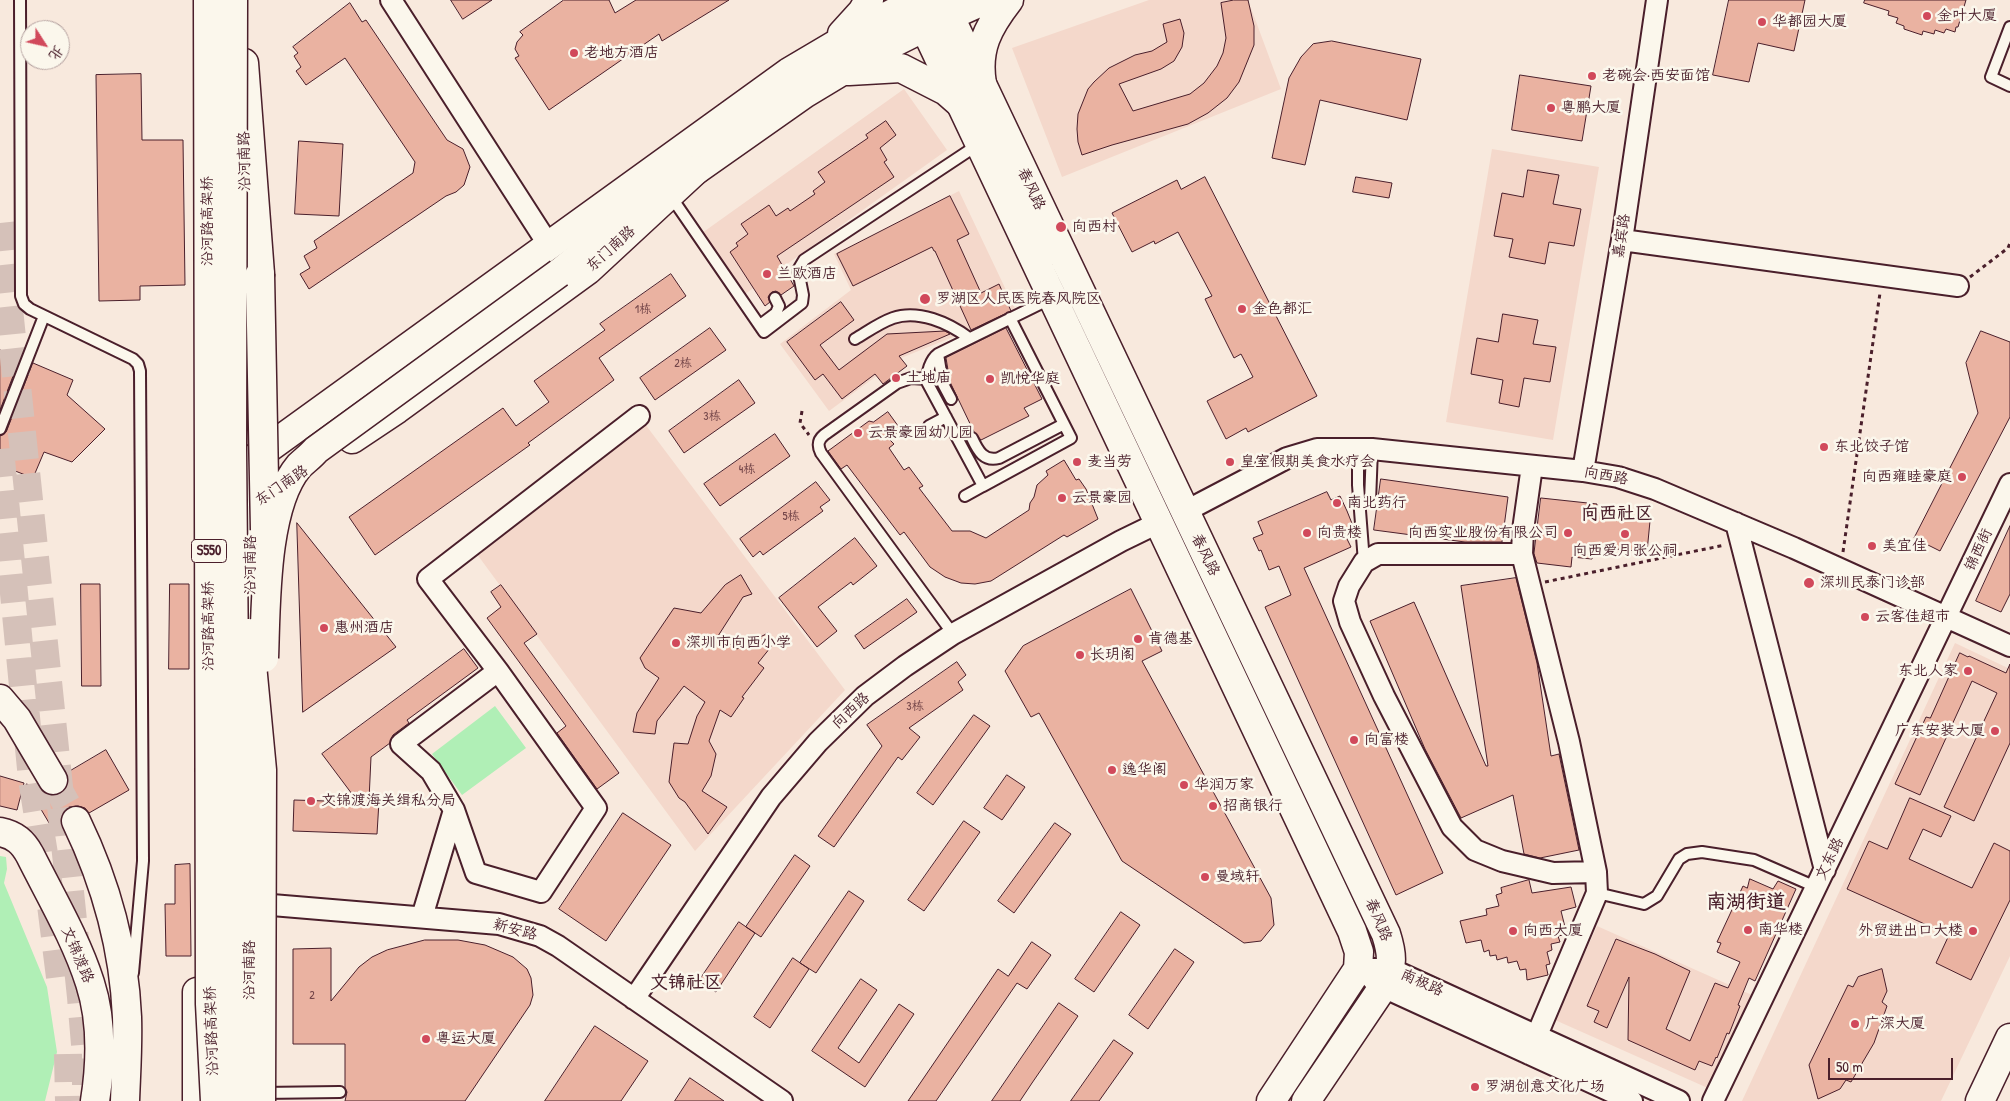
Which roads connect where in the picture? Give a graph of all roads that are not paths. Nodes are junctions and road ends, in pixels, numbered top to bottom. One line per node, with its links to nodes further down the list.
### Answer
1 (20, 0): 27 (lane)
2 (197, 0): 50 (main road)
3 (208, 0): 85 (main road, 沿河路高架桥 / S550, bridge)
4 (233, 0): 42 (main road, 沿河路高架桥 / S550, bridge)
5 (243, 0): 14 (main road, 沿河南路)
6 (392, 0): 23 (street)
7 (868, 0): 15 (main road)
8 (985, 0): 12 (main road, 东门南路)
9 (1009, 0): 16 (main road)
10 (1657, 0): 22 (street, 嘉宾路)
11 (914, 1): 12 (main road, 春风路); 15 (main road, 东门南路)
12 (938, 14): 15 (main road, 东门南路); 16 (main road, 春风路); 18 (main road, 春风路)
13 (2010, 27): 17 (lane)
14 (243, 56): 42 (main road, 沿河南路); 56 (main road, bridge)
15 (835, 60): 18 (main road); 20 (main road, 东门南路); 23 (main road, 东门南路)
16 (982, 84): 51 (main road, 春风路)
17 (2010, 86)
18 (962, 106): 19 (main road, 春风路)
19 (980, 143): 25 (main road, 春风路); 29 (lane)
20 (696, 170): 21 (main road, 东门南路); 56 (main road, bridge)
21 (670, 195): 29 (lane); 49 (main road, 东门南路)
22 (1622, 240): 24 (street); 44 (street, 嘉宾路)
23 (548, 244): 42 (main road, 东门南路)
24 (1958, 286)
25 (1054, 297): 28 (lane); 52 (main road, 春风路)
26 (775, 298): 29 (lane)
27 (44, 316): 39 (lane); 78 (lane)
28 (1010, 318): 30 (lane); 37 (lane)
29 (760, 325)
30 (969, 338): 31 (lane); 32 (lane)
31 (855, 339)
32 (938, 354): 33 (lane); 34 (lane)
33 (927, 379): 36 (lane); 58 (lane)
34 (951, 399)
35 (639, 416): 60 (street)
36 (946, 417): 38 (lane); 46 (lane)
37 (1064, 424): 40 (lane); 46 (lane)
38 (929, 426)
39 (0, 429)
40 (972, 438)
41 (1365, 448): 43 (street, 向西路); 48 (lane); 51 (street, 向西路); 55 (lane)
42 (242, 453): 49 (main road, 沿河南路); 50 (main road, 东门南路); 62 (main road, bridge); 81 (main road, 沿河路高架桥 / S550, bridge)
43 (1532, 466): 44 (street, 向西路); 54 (street)
44 (1583, 472): 53 (street, 向西路)
45 (2010, 484): 57 (street, 锦西街)
46 (983, 486): 47 (lane)
47 (965, 496)
48 (1370, 502)
49 (252, 506): 50 (main road, 东门南路); 71 (main road, 沿河南路)
50 (197, 511): 70 (main road)
51 (1184, 512): 74 (main road, 春风路)
52 (1158, 523): 58 (street, 向西路); 73 (main road, 春风路)
53 (1738, 532): 57 (street, 向西路); 68 (street)
54 (1522, 554): 55 (street); 67 (street)
55 (1364, 562): 67 (street)
56 (266, 577): 62 (main road, bridge)
57 (1947, 617): 59 (street, 向西路); 68 (street, 文东路)
58 (953, 634): 75 (street, 向西路)
59 (2010, 646)
60 (498, 671): 64 (street); 64 (street)
61 (0, 699): 63 (main road)
62 (262, 770): 81 (main road, bridge)
63 (54, 780)
64 (454, 810): 72 (street)
65 (76, 821): 78 (main road)
66 (0, 832): 82 (main road, 文锦渡路)
67 (1596, 872): 69 (street)
68 (1820, 879): 69 (lane); 91 (street, 文东路)
69 (1597, 893): 77 (street)
70 (197, 899): 71 (street, 新安路); 84 (main road)
71 (250, 903): 72 (street, 新安路); 81 (main road, 沿河南路)
72 (422, 917): 75 (street, 新安路)
73 (1358, 969): 74 (street, 南极路); 87 (main road)
74 (1387, 978): 77 (street, 南极路); 88 (main road)
75 (634, 999): 86 (street, 新安路)
76 (2010, 1038): 92 (main road)
77 (1532, 1045): 89 (street, 南极路); 90 (street, 南极路)
78 (127, 1046): 83 (main road)
79 (340, 1092): 80 (lane)
80 (324, 1097): 81 (lane)
81 (250, 1099)
82 (96, 1101)
83 (125, 1101)
84 (198, 1101)
85 (215, 1101)
86 (782, 1101)
87 (1271, 1101)
88 (1306, 1101)
89 (1632, 1101)
90 (1679, 1101)
91 (1713, 1101)
92 (1980, 1101)

